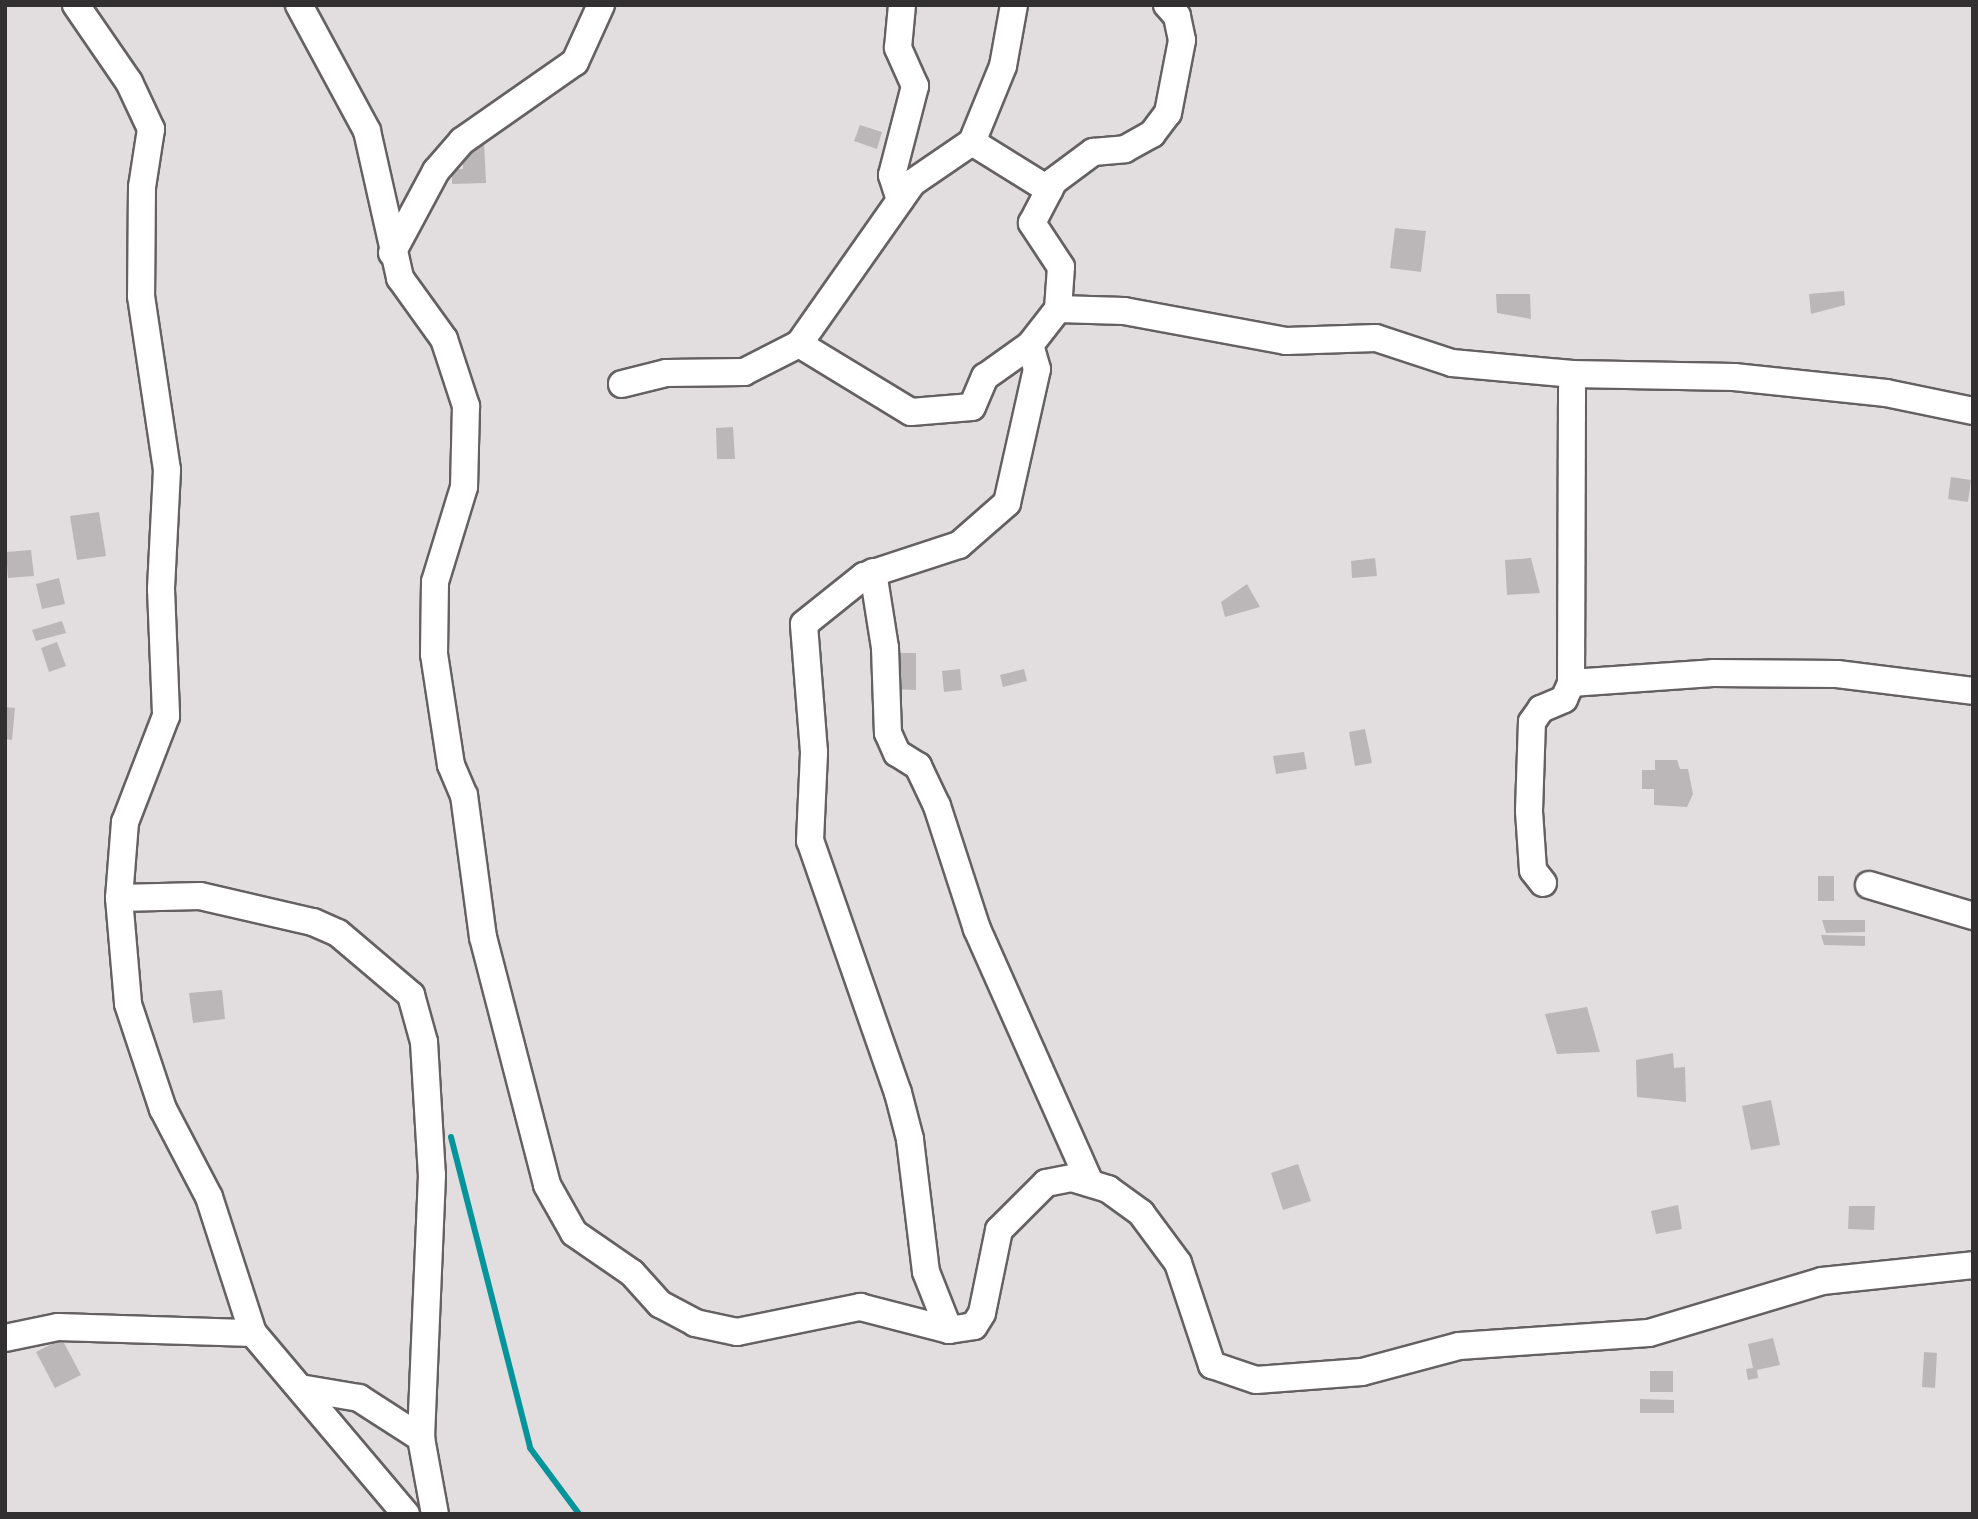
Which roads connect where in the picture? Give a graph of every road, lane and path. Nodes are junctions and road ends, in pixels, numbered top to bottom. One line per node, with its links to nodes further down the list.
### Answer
1 (76, 5): 22 (street)
2 (299, 5): 10 (street)
3 (601, 5): 10 (street)
4 (902, 5): 9 (street)
5 (1014, 5): 7 (street)
6 (1167, 5): 8 (street)
7 (972, 142): 8 (street); 9 (street)
8 (1049, 190): 11 (street)
9 (901, 200): 12 (street)
10 (392, 253): 26 (street)
11 (1058, 309): 13 (street); 14 (street)
12 (799, 344): 13 (street); 15 (street)
13 (1030, 345): 17 (street)
14 (1572, 374): 16 (street); 18 (street)
15 (622, 384)
16 (1973, 411)
17 (873, 572): 24 (street); 26 (street)
18 (1571, 683): 19 (street); 20 (street)
19 (1973, 691)
20 (1543, 883)
21 (1869, 885): 23 (street)
22 (119, 898): 27 (street); 30 (street)
23 (1973, 916)
24 (1090, 1183): 25 (street); 26 (street)
25 (1973, 1265)
26 (949, 1330)
27 (253, 1334): 28 (street); 29 (street)
28 (5, 1338)
29 (306, 1389): 30 (street); 31 (street)
30 (421, 1438): 32 (street)
31 (406, 1514)
32 (435, 1514)

